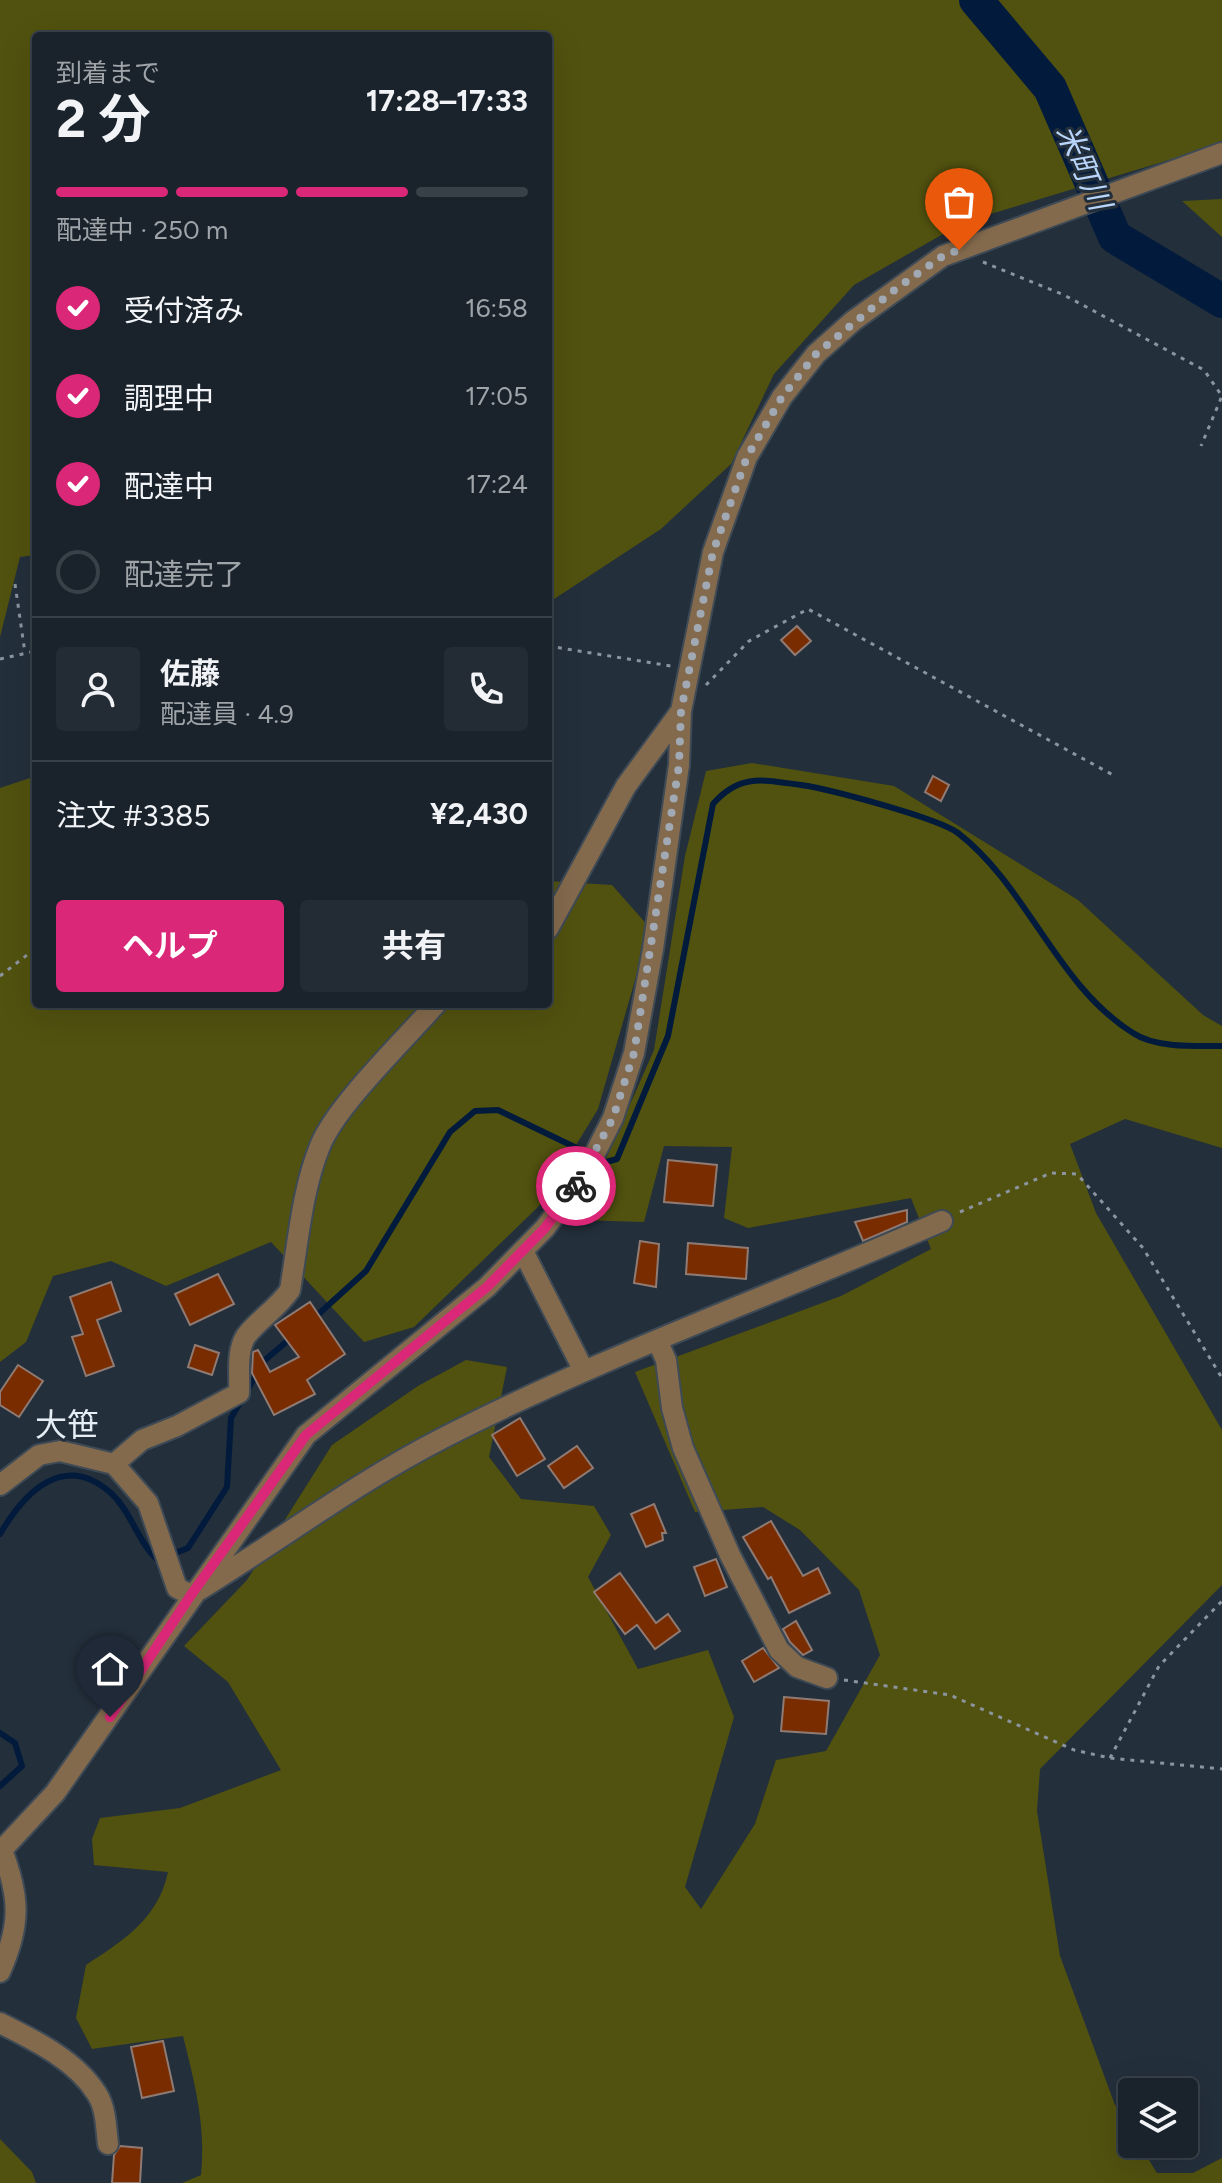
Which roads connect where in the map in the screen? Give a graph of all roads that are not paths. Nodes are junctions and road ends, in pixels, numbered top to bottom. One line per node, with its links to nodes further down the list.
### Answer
1 (1222, 153): 2 (street)
2 (681, 711): 3 (street); 6 (street)
3 (552, 922)
4 (432, 1008): 9 (street)
5 (942, 1221): 7 (street)
6 (523, 1251): 8 (street); 11 (street)
7 (657, 1340): 8 (street); 12 (street)
8 (584, 1371): 11 (street)
9 (114, 1464): 10 (street); 11 (street)
10 (0, 1485)
11 (184, 1591): 13 (street)
12 (827, 1678)
13 (1, 1851): 14 (street)
14 (0, 1972)
15 (0, 2023): 16 (street)
16 (108, 2144)

